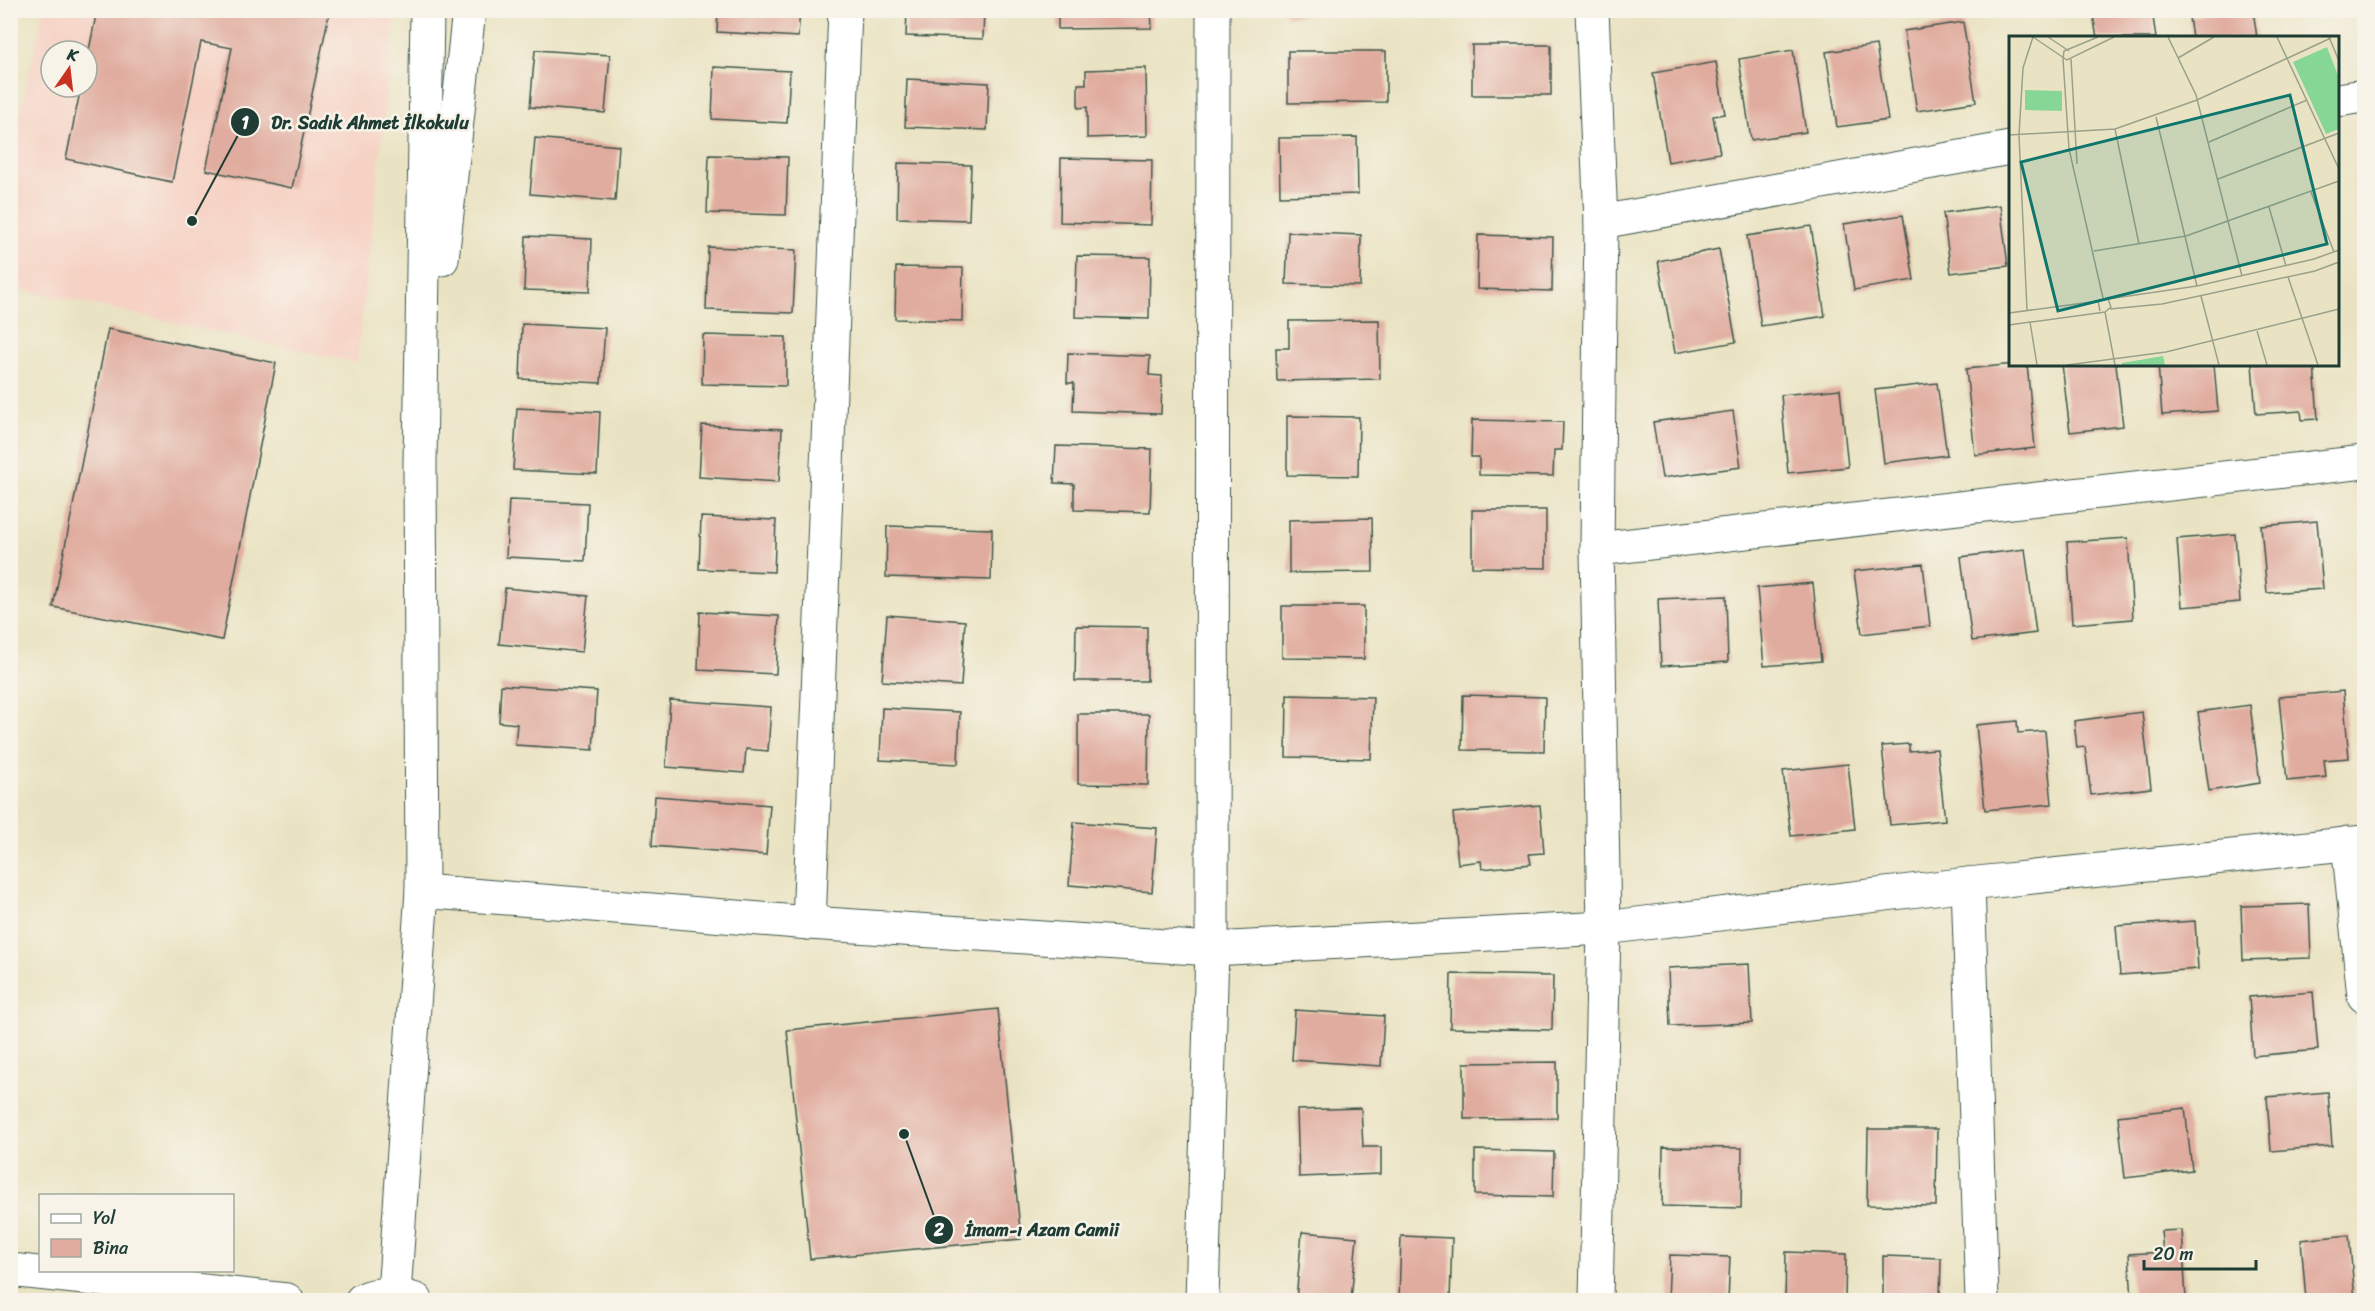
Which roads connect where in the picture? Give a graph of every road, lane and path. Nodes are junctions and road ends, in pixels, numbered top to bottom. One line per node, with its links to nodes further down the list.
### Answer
1 (427, 10): 11 (street)
2 (469, 10): 11 (street)
3 (845, 10): 16 (street)
4 (1213, 10): 18 (street)
5 (1592, 10): 9 (street)
6 (2364, 96): 7 (street)
7 (2339, 100)
8 (2009, 148): 9 (street)
9 (1601, 222): 12 (street)
10 (2364, 462): 12 (street)
11 (420, 464): 15 (street)
12 (1597, 549): 17 (street)
13 (2356, 842): 14 (street); 19 (street)
14 (1968, 884): 17 (street); 26 (street)
15 (422, 891): 16 (street); 21 (street)
16 (809, 923): 18 (street)
17 (1604, 928): 18 (street); 25 (street)
18 (1212, 949): 24 (street)
19 (2364, 996)
20 (10, 1270): 22 (street)
21 (405, 1297): 23 (street)
22 (287, 1300)
23 (362, 1300)
24 (1202, 1300)
25 (1596, 1300)
26 (1982, 1300)

